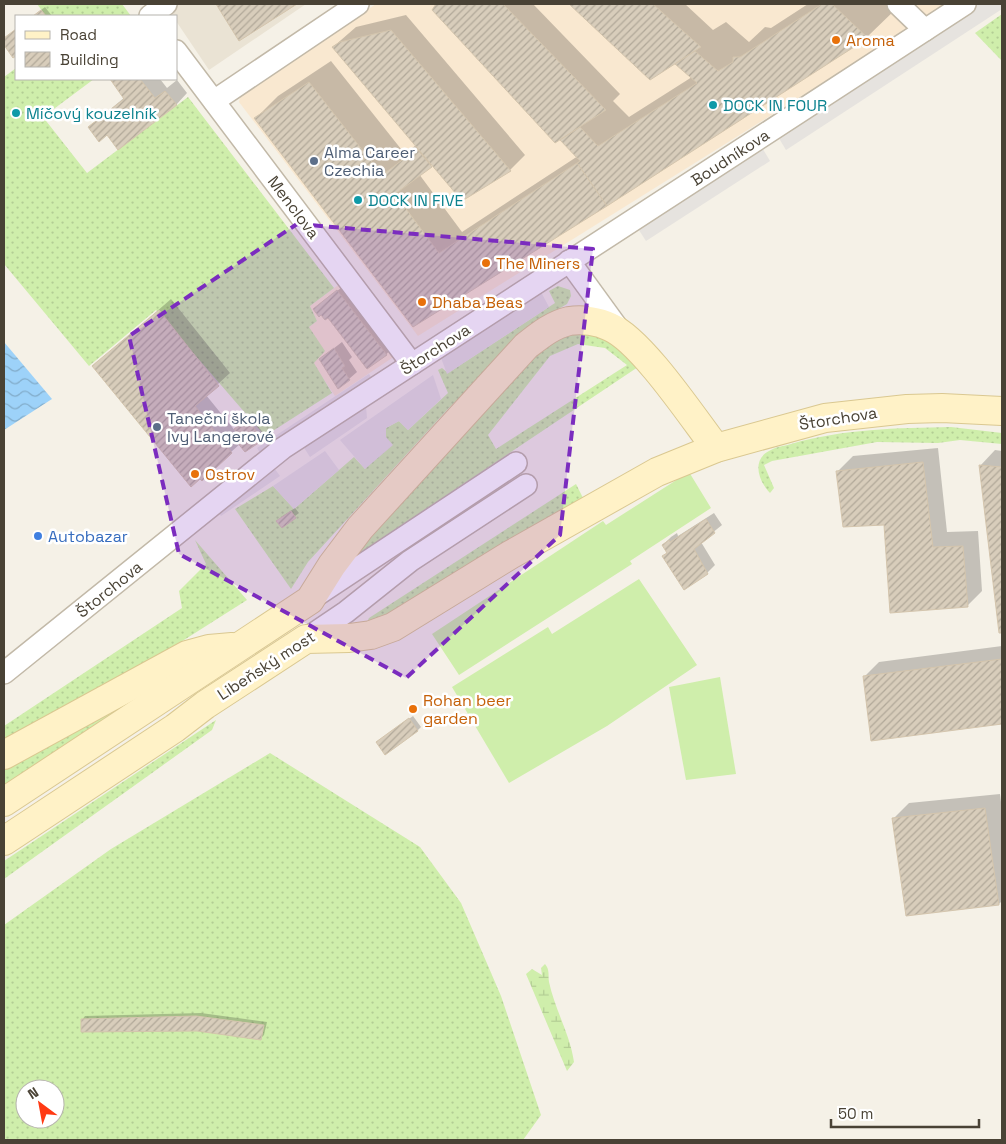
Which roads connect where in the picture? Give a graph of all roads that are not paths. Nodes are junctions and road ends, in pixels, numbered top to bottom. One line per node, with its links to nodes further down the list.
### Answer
1 (141, 4): 6 (street)
2 (166, 4): 7 (street)
3 (358, 4): 10 (street)
4 (898, 4): 8 (street)
5 (965, 4): 8 (street, Boudníkova)
6 (149, 15)
7 (151, 15)
8 (925, 30): 11 (street, Boudníkova)
9 (178, 54): 10 (street, Menclova)
10 (214, 100): 13 (street, Menclova)
11 (569, 261): 12 (street); 13 (street, Štorchova)
12 (624, 336): 15 (main road); 18 (main road)
13 (412, 364): 21 (street, Štorchova)
14 (1002, 411): 15 (main road, Štorchova)
15 (716, 448): 19 (main road, Štorchova)
16 (516, 463): 18 (street, Libeňský most)
17 (526, 486): 19 (street, Libeňský most)
18 (310, 600): 20 (main road, Libeňský most)
19 (306, 639): 24 (main road, Libeňský most)
20 (241, 646): 22 (main road); 23 (main road, Libeňský most)
21 (4, 674)
22 (4, 755)
23 (4, 802)
24 (4, 841)

